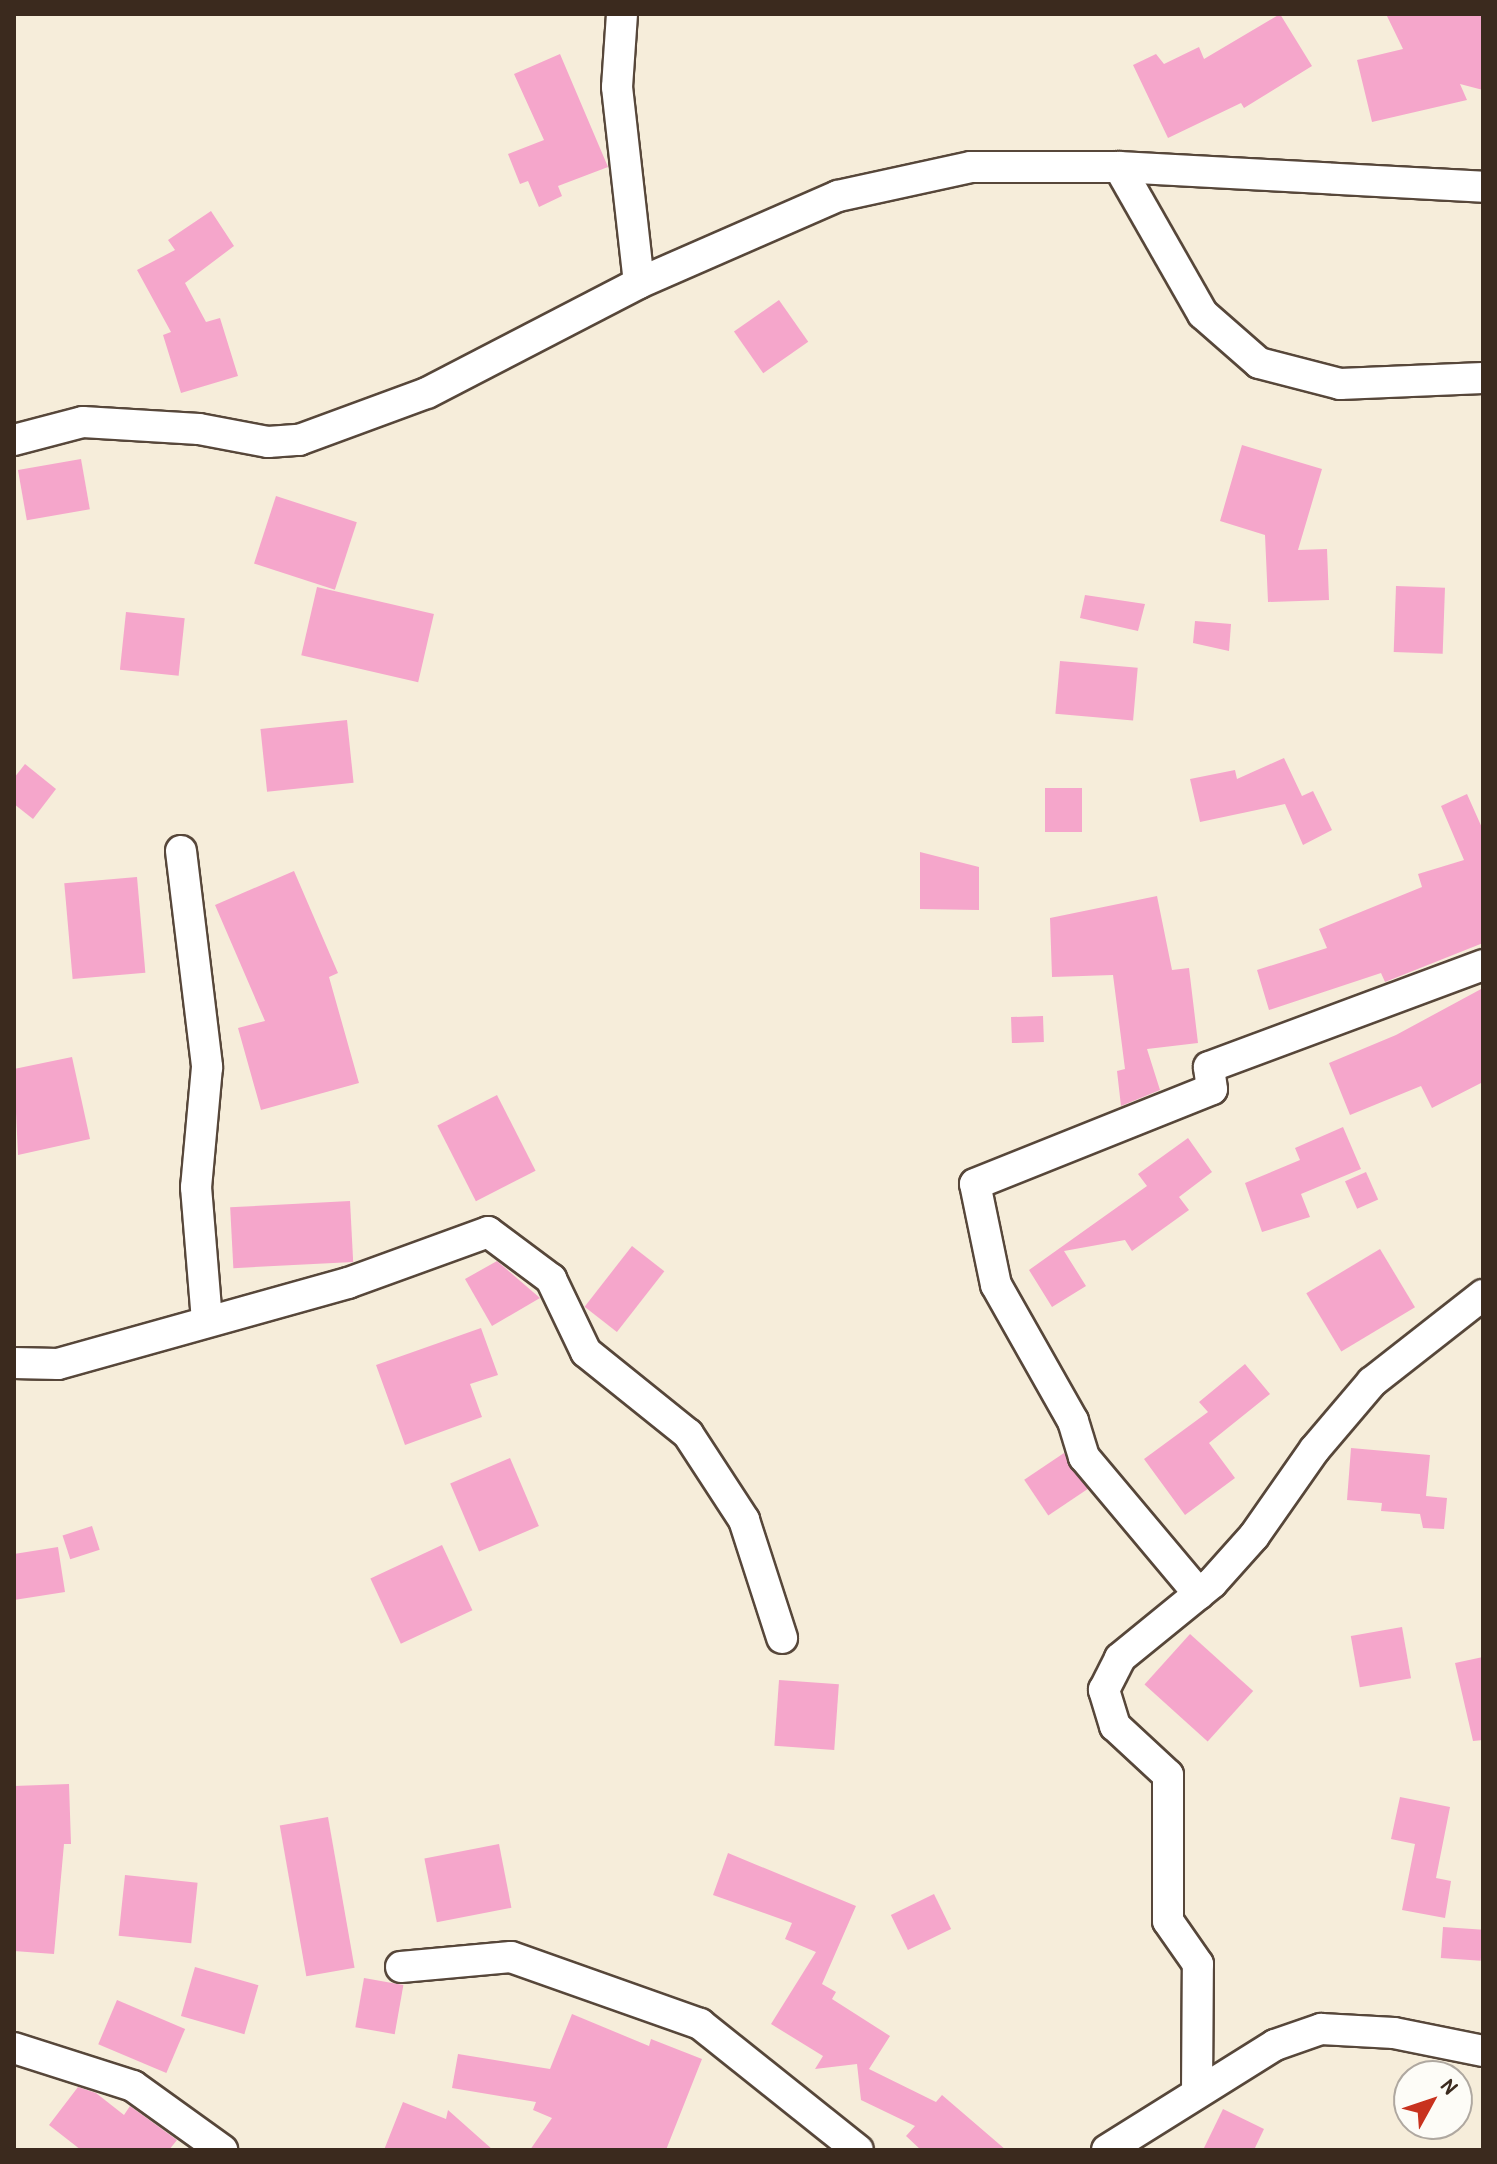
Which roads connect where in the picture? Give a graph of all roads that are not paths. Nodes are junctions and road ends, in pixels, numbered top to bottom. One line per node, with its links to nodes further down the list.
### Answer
1 (622, 14): 4 (street)
2 (1119, 167): 3 (street); 4 (street); 5 (street)
3 (1483, 187)
4 (639, 283): 6 (street)
5 (1483, 378)
6 (14, 440)
7 (181, 851): 10 (street)
8 (1483, 965): 12 (street)
9 (1483, 1295): 12 (street)
10 (207, 1322): 11 (street); 13 (street)
11 (14, 1363)
12 (1199, 1594): 17 (street)
13 (782, 1638)
14 (401, 1967): 19 (street)
15 (14, 2048): 18 (street)
16 (1483, 2051): 17 (street)
17 (1197, 2092): 20 (street)
18 (222, 2150)
19 (858, 2150)
20 (1107, 2150)

